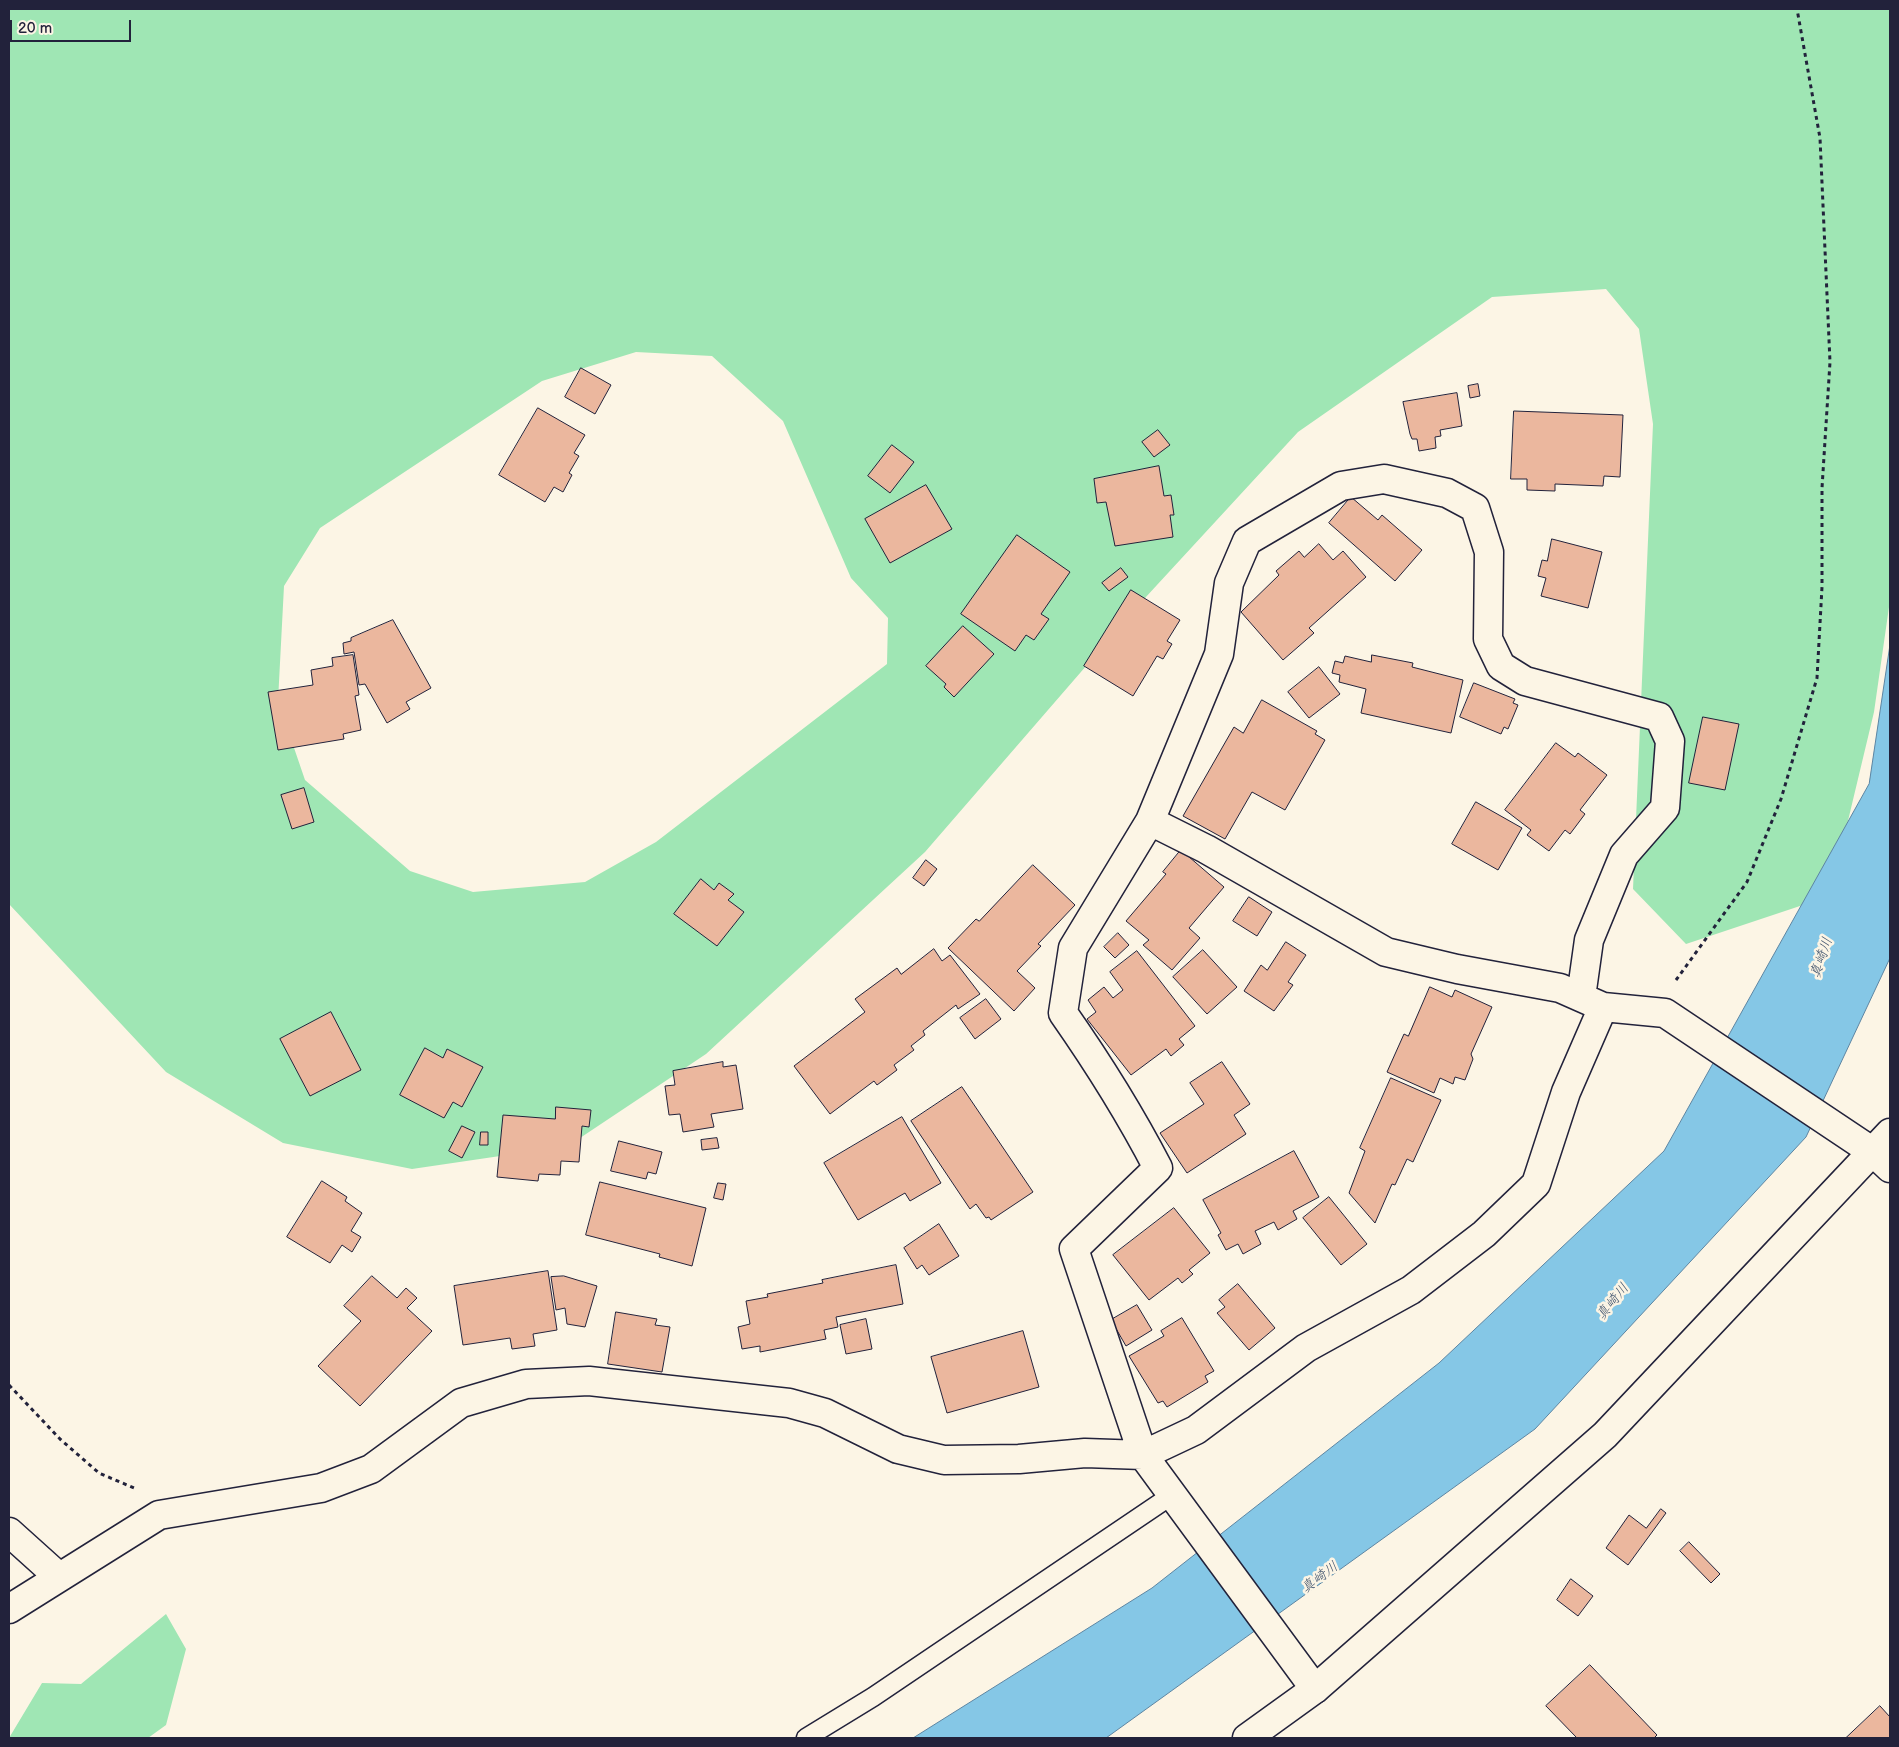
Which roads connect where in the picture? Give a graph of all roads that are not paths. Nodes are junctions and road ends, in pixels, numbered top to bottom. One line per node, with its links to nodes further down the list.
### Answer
1 (1150, 821): 2 (street); 2 (street); 4 (street)
2 (1592, 1002): 3 (street); 4 (street)
3 (1884, 1151): 9 (street)
4 (1143, 1455): 5 (street); 7 (street)
5 (1172, 1495): 9 (street); 10 (lane)
6 (9, 1532): 7 (street)
7 (59, 1577): 8 (street)
8 (9, 1609)
9 (1315, 1689): 11 (street)
10 (806, 1738)
11 (1247, 1738)

